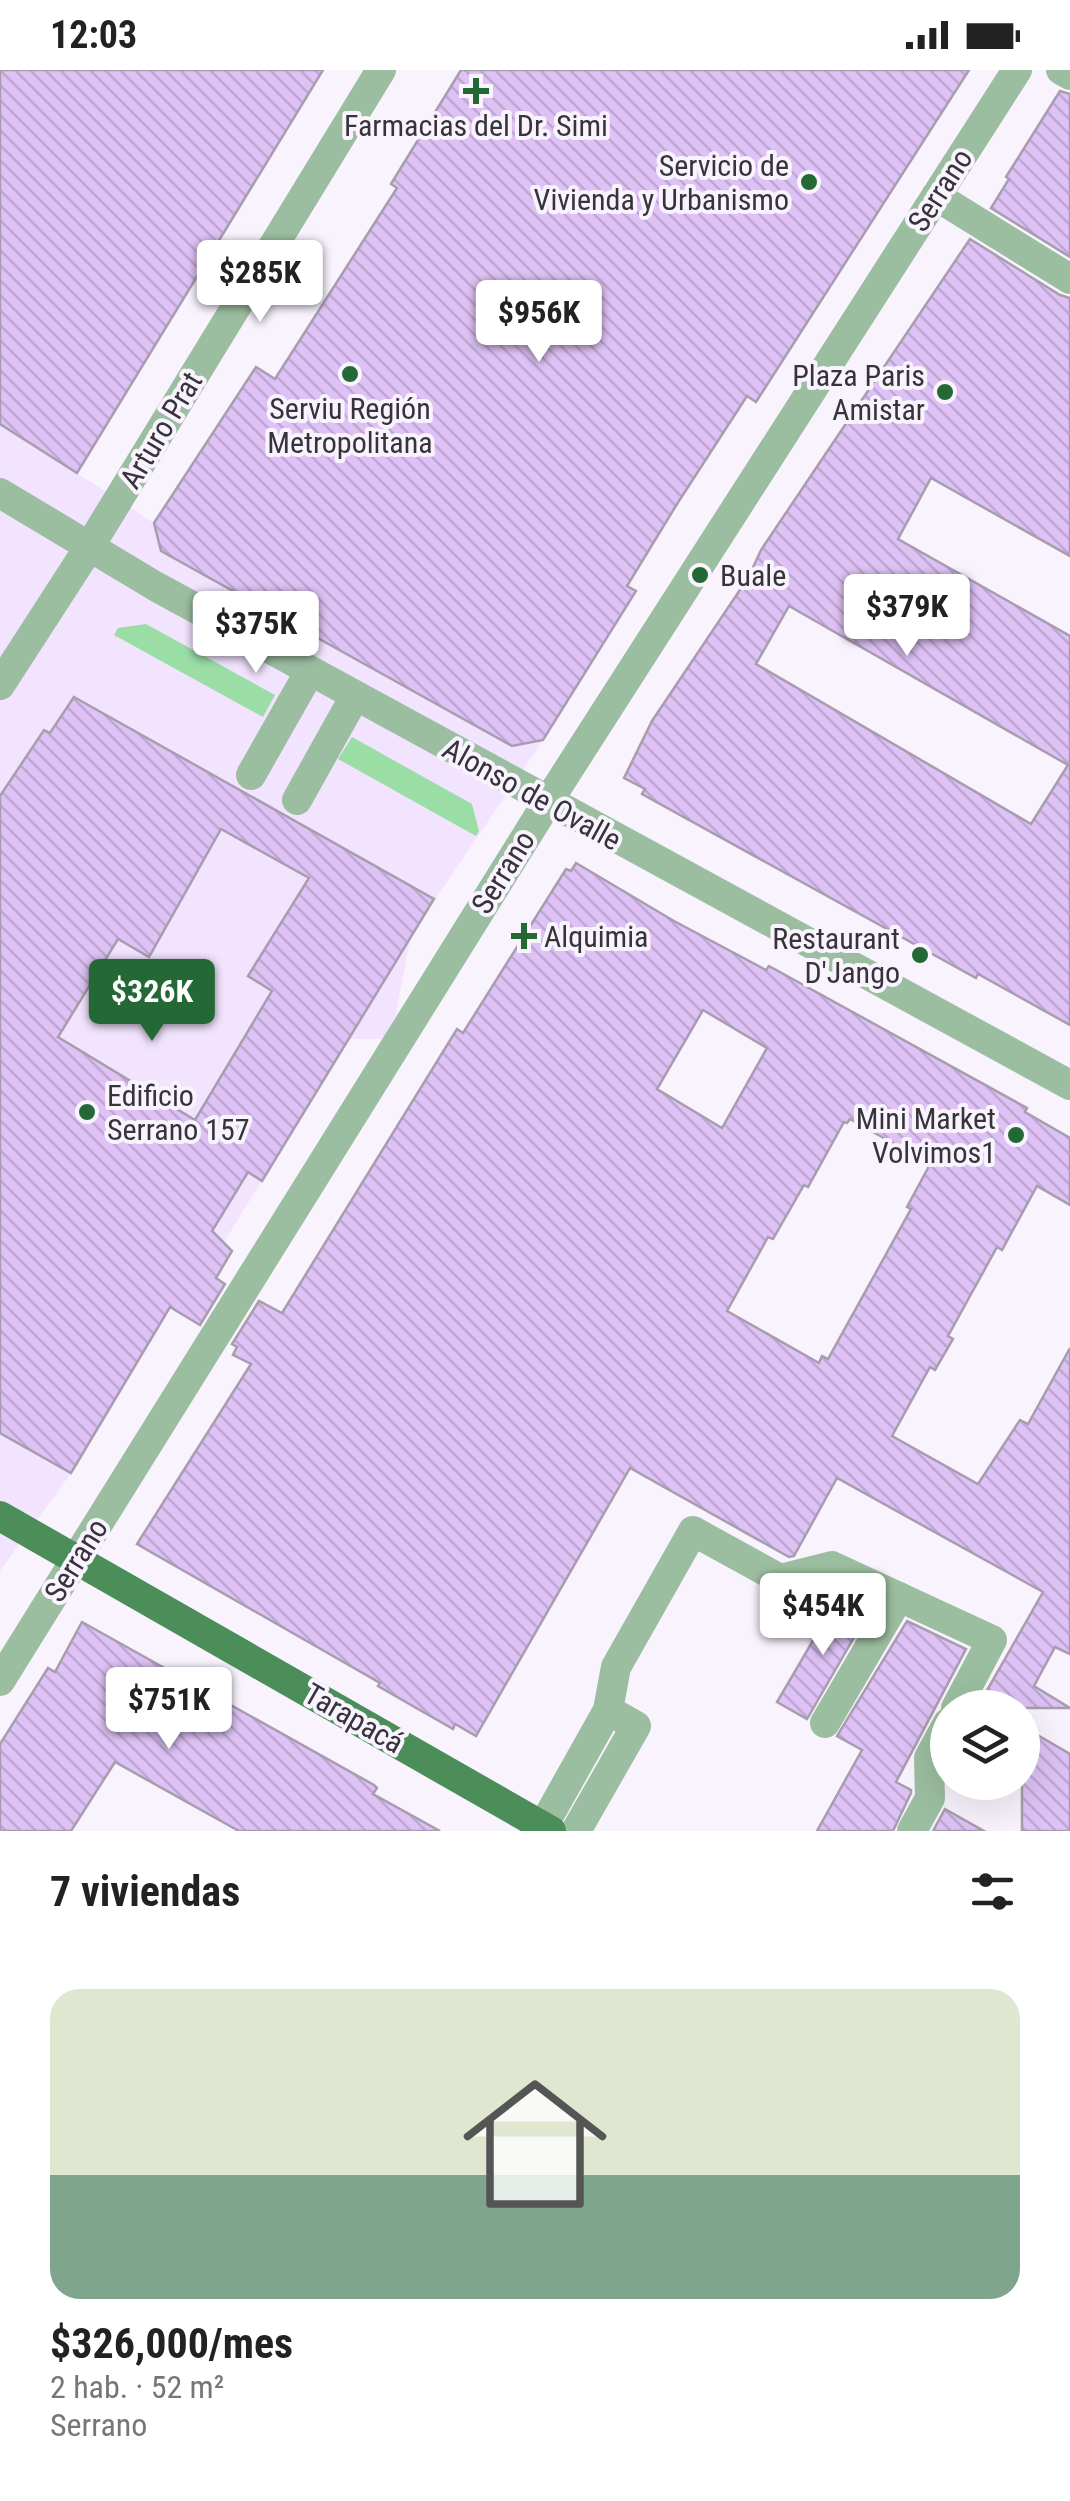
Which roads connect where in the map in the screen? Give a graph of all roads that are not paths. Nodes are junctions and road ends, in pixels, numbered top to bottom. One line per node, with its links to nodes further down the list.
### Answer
1 (381, 70): 8 (street, Arturo Prat)
2 (1017, 70): 5 (street, Serrano)
3 (1061, 70): 4 (street)
4 (1070, 75)
5 (936, 196): 6 (street); 14 (street, Serrano)
6 (1070, 278)
7 (0, 493): 8 (street, Alonso de Ovalle)
8 (88, 549): 9 (street, Alonso de Ovalle); 10 (street, Arturo Prat)
9 (310, 671): 11 (street, Alonso de Ovalle); 12 (street)
10 (0, 686)
11 (356, 696): 13 (street); 14 (street, Alonso de Ovalle)
12 (251, 774)
13 (296, 800)
14 (547, 802): 15 (street, Alonso de Ovalle); 17 (street, Serrano)
15 (1070, 1085)
16 (0, 1516): 17 (main road, Tarapacá)
17 (76, 1559): 19 (street, Serrano); 26 (main road, Tarapacá)
18 (899, 1597): 20 (street); 21 (street); 22 (street)
19 (0, 1681)
20 (966, 1690)
21 (608, 1710): 26 (street); 27 (street)
22 (825, 1723)
23 (930, 1756): 24 (street)
24 (930, 1798)
25 (930, 1798): 28 (street)
26 (547, 1829)
27 (576, 1831)
28 (912, 1831)

